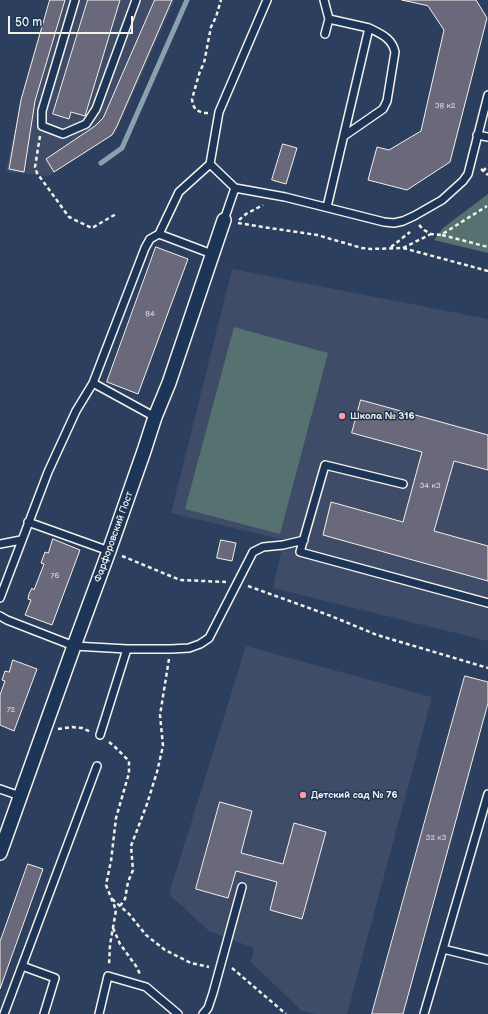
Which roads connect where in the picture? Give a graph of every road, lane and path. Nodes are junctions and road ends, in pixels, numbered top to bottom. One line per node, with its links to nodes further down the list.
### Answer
1 (75, 0): 11 (lane)
2 (136, 0): 11 (lane)
3 (221, 0): 10 (path)
4 (267, 0): 10 (lane)
5 (324, 0): 6 (lane)
6 (329, 19): 7 (lane); 8 (lane)
7 (369, 28): 13 (lane); 13 (lane)
8 (325, 34)
9 (488, 95): 12 (lane)
10 (219, 112): 15 (lane)
11 (42, 126): 23 (path)
12 (477, 135): 14 (lane); 24 (lane)
13 (344, 136): 22 (lane)
14 (488, 137)
15 (210, 164): 18 (lane); 27 (lane)
16 (488, 166): 17 (path)
17 (483, 171)
18 (235, 188): 19 (lane); 25 (lane)
19 (285, 198): 22 (lane); 31 (path)
20 (488, 202): 21 (path)
21 (487, 206): 29 (path)
22 (327, 207): 24 (lane)
23 (116, 214)
24 (414, 216): 26 (path)
25 (224, 220): 33 (street, Фарфоровский Пост)
26 (420, 225): 28 (path); 31 (path)
27 (159, 234): 33 (lane); 35 (lane)
28 (431, 234): 29 (path); 32 (path)
29 (441, 235): 30 (path)
30 (488, 247)
31 (390, 248): 32 (path)
32 (403, 248): 34 (path)
33 (212, 254): 36 (street, Фарфоровский Пост)
34 (488, 271)
35 (93, 383): 36 (lane); 38 (lane)
36 (155, 417): 42 (street, Фарфоровский Пост)
37 (403, 484): 40 (lane)
38 (28, 522): 39 (lane); 42 (lane)
39 (21, 540): 41 (lane); 44 (lane)
40 (304, 540): 43 (lane); 45 (lane)
41 (0, 544)
42 (109, 551): 43 (path); 47 (street, Фарфоровский Пост)
43 (237, 583): 49 (lane); 50 (path)
44 (0, 598)
45 (488, 603)
46 (0, 616): 47 (lane)
47 (74, 646): 48 (lane); 51 (street, Фарфоровский Пост)
48 (127, 649): 49 (lane); 52 (lane)
49 (171, 649): 60 (path)
50 (488, 668)
51 (44, 728): 52 (path); 56 (street, Фарфоровский Пост)
52 (100, 736): 59 (path)
53 (97, 766): 65 (lane)
54 (0, 788): 56 (lane)
55 (488, 794): 62 (lane)
56 (20, 796): 57 (street, Фарфоровский Пост)
57 (0, 853)
58 (242, 887): 63 (lane)
59 (112, 898): 60 (path); 61 (path)
60 (120, 906): 66 (path)
61 (113, 927): 67 (path); 68 (path)
62 (443, 949): 64 (lane); 75 (lane)
63 (222, 959): 66 (lane); 74 (path)
64 (488, 960)
65 (22, 966): 69 (lane); 70 (lane)
66 (220, 969): 73 (lane)
67 (108, 976): 68 (lane); 71 (lane)
68 (146, 987): 72 (lane)
69 (4, 1014)
70 (44, 1014)
71 (99, 1014)
72 (178, 1014)
73 (203, 1014)
74 (286, 1014)
75 (424, 1014)

